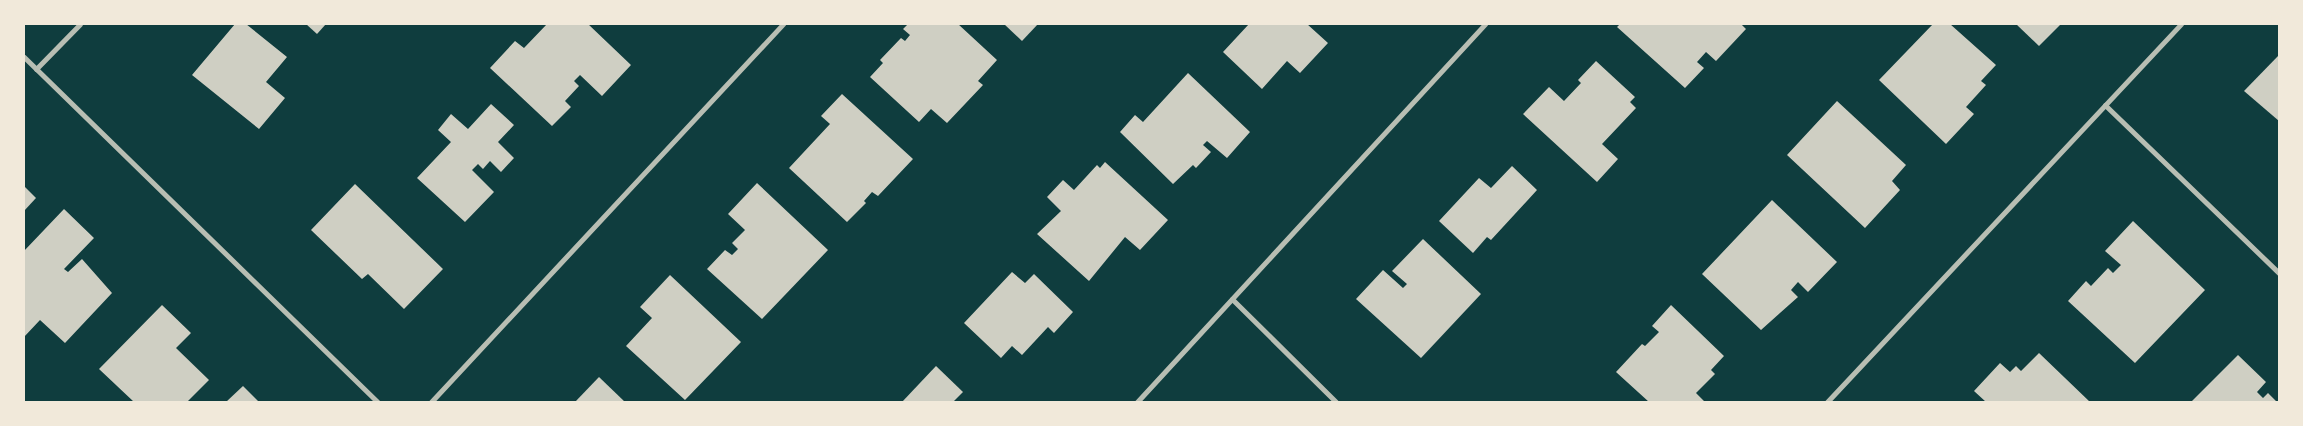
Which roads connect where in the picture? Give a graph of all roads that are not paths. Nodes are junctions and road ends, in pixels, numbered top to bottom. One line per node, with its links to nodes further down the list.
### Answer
1 (80, 24): 6 (street)
2 (783, 24): 11 (street)
3 (1485, 24): 9 (street)
4 (2181, 24): 7 (street)
5 (24, 56): 6 (street)
6 (36, 69): 10 (street)
7 (2105, 105): 8 (street); 14 (street)
8 (2279, 274)
9 (1232, 299): 12 (street); 13 (street)
10 (378, 402)
11 (431, 402)
12 (1137, 402)
13 (1336, 402)
14 (1827, 402)

